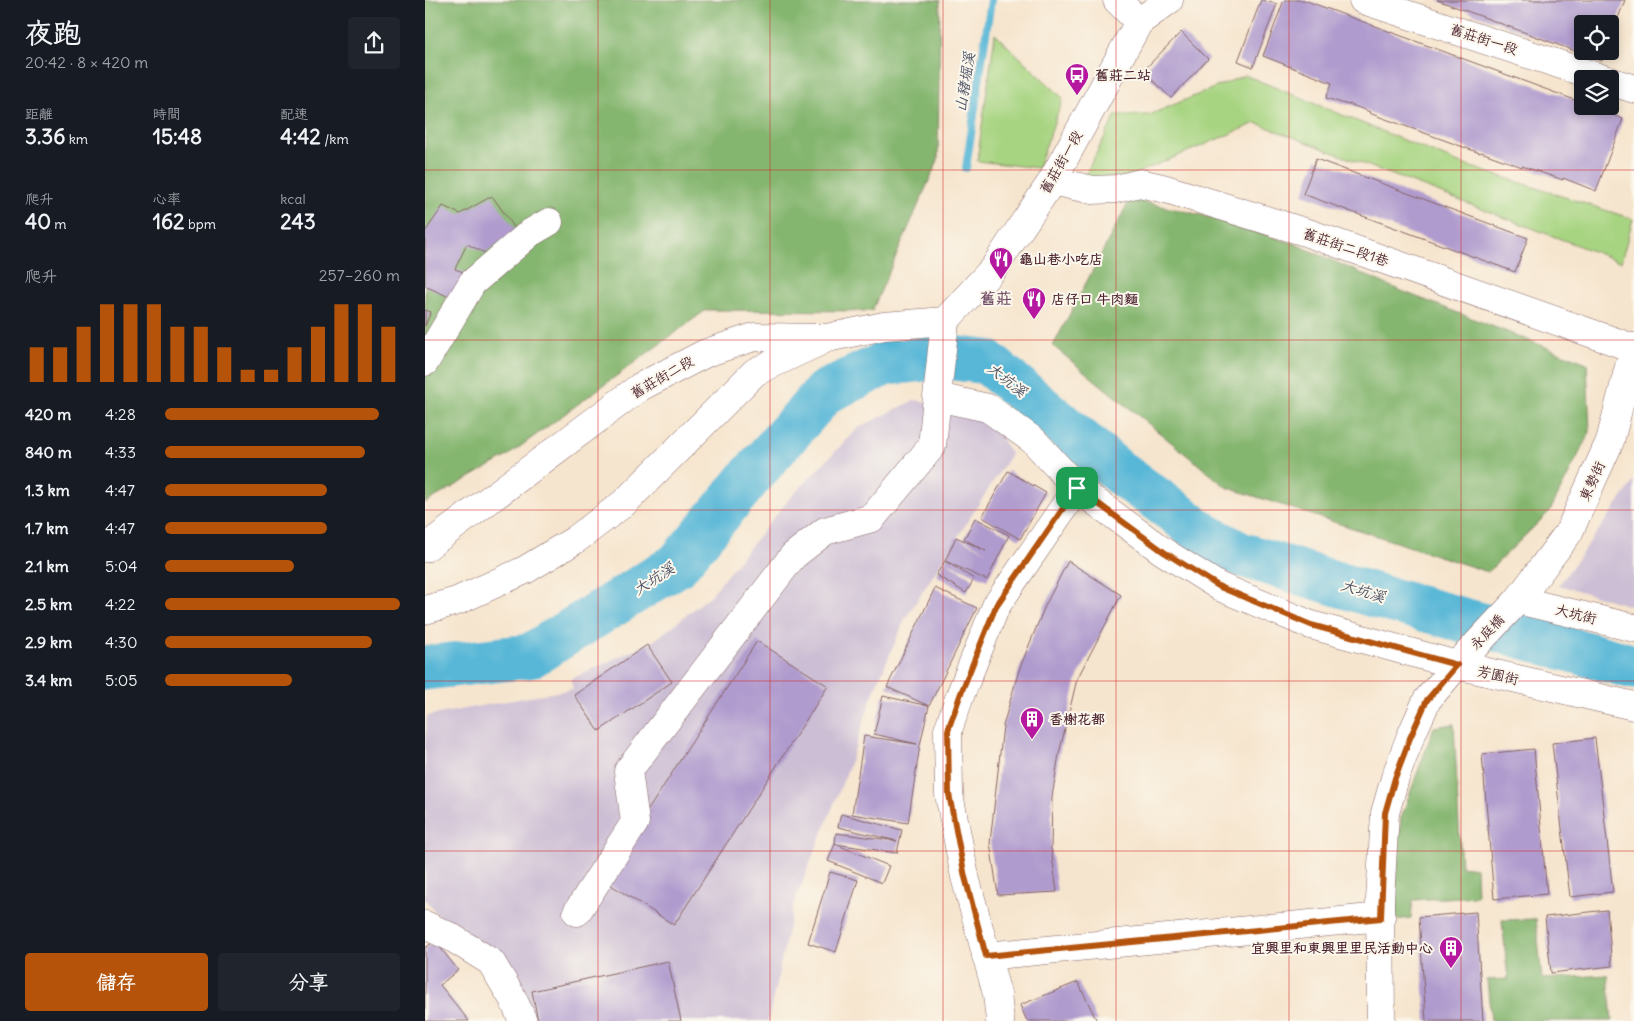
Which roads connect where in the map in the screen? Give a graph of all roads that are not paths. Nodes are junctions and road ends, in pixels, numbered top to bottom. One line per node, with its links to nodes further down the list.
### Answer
1 (1117, 0): 4 (street)
2 (1169, 0): 4 (street, 舊莊街一段)
3 (1363, 0): 5 (street, 舊莊街一段)
4 (1139, 22): 8 (street, 舊莊街一段)
5 (1577, 70)
6 (1619, 84): 7 (street)
7 (1634, 89)
8 (1052, 181): 10 (street, 舊莊街一段); 12 (street, 舊莊街二段1巷)
9 (549, 222): 13 (street)
10 (944, 329): 11 (street, 舊莊街二段); 14 (street)
11 (827, 338): 16 (street, 舊莊街二段); 18 (street)
12 (1633, 348): 17 (street, 東勢街)
13 (425, 362)
14 (937, 393): 15 (street, 芳園街); 22 (street)
15 (1077, 488): 20 (street, 芳園街); 25 (street)
16 (425, 548)
17 (1517, 600): 19 (street, 大坑街); 20 (street, 永庭橋)
18 (425, 610)
19 (1634, 628)
20 (1457, 665): 21 (street, 芳園街); 23 (street)
21 (1634, 706)
22 (577, 912)
23 (1381, 918): 25 (street); 28 (street)
24 (425, 925): 26 (street)
25 (986, 956): 27 (street)
26 (523, 1021)
27 (1000, 1021)
28 (1381, 1021)

